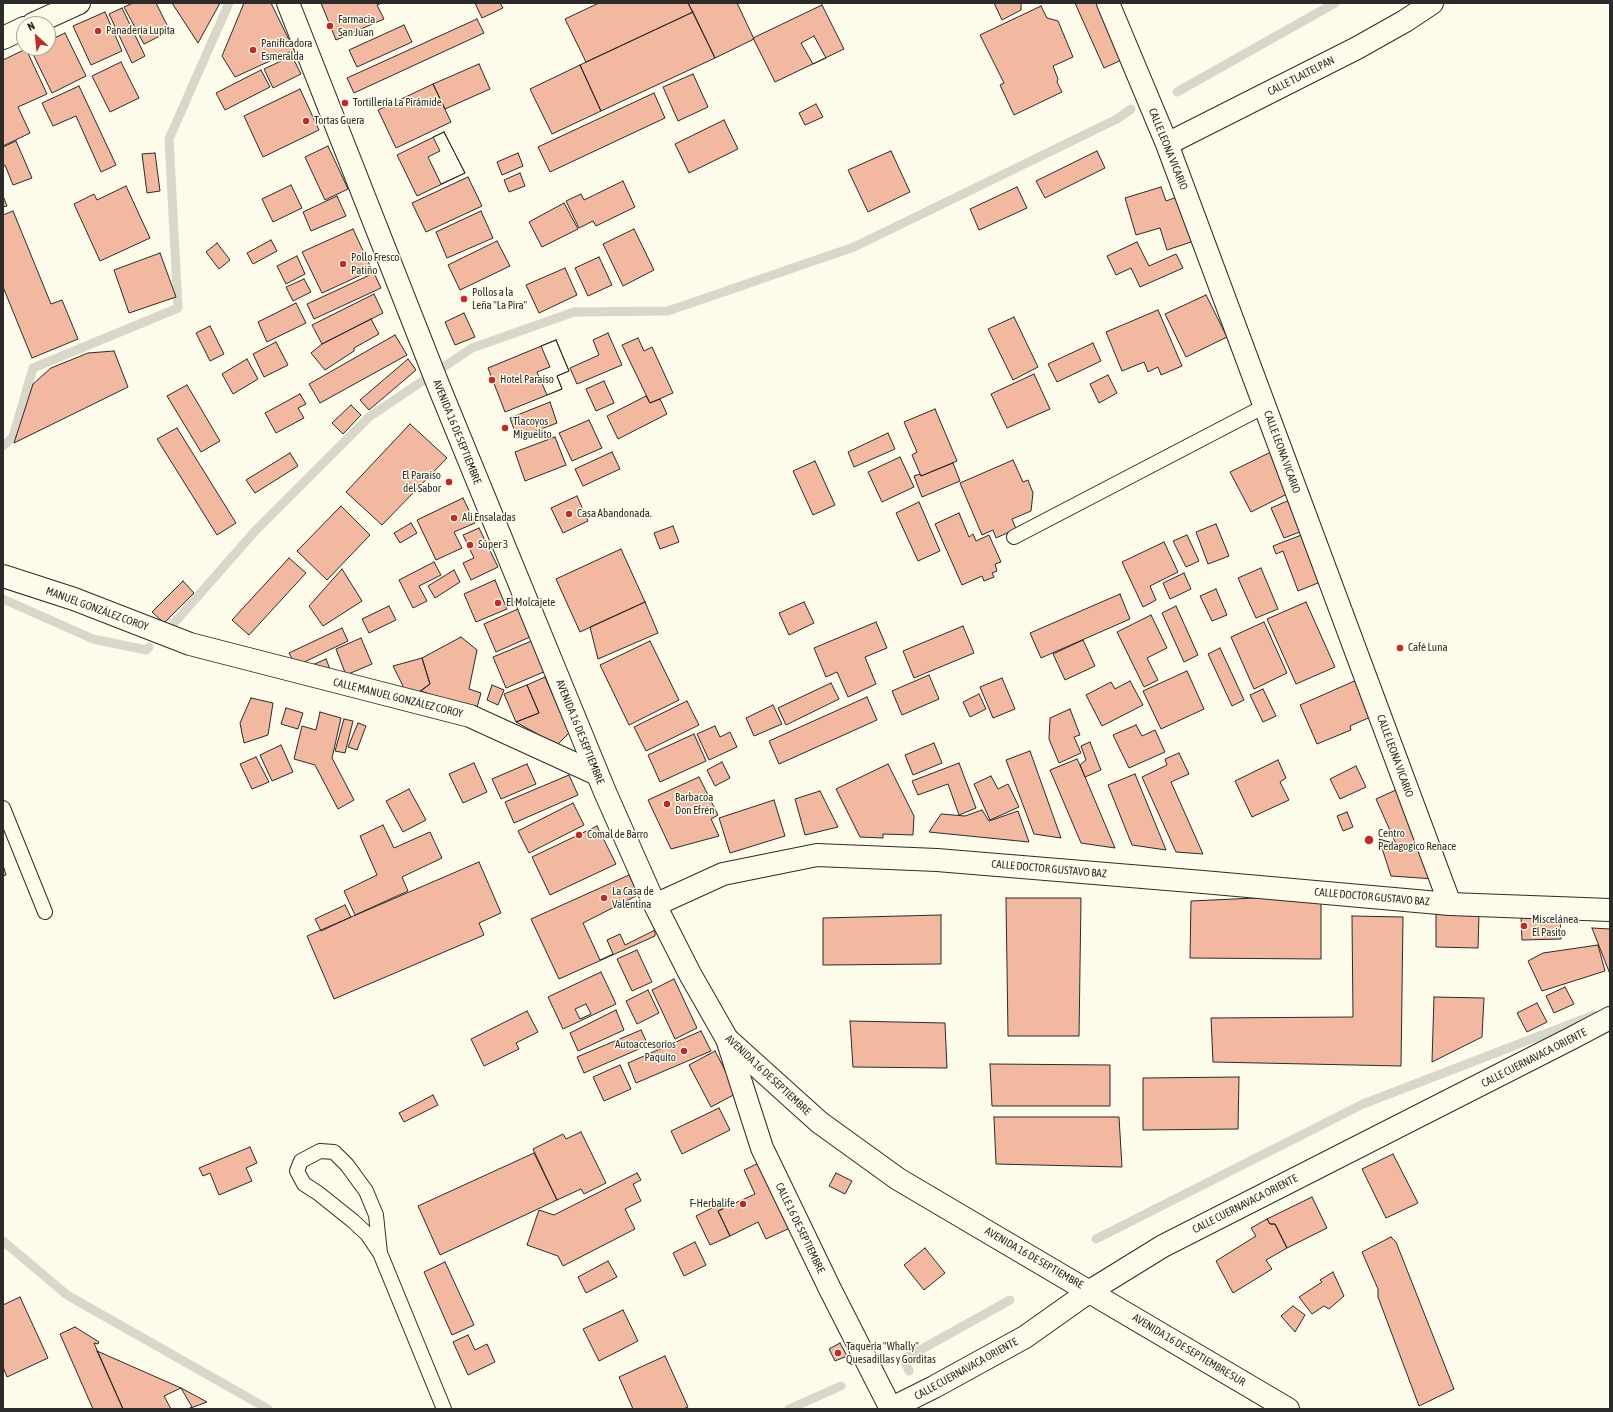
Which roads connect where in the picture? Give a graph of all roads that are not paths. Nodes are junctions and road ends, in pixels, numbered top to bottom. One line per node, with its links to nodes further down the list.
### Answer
1 (79, 3): 5 (street)
2 (288, 3): 13 (street, AVENIDA 16 DE SEPTIEMBRE)
3 (1108, 3): 8 (street, CALLE LEONA VICARIO)
4 (1432, 3): 8 (street, CALLE TLALTELPAN)
5 (51, 16)
6 (16, 32): 7 (street)
7 (3, 38)
8 (1167, 144): 9 (street, CALLE LEONA VICARIO)
9 (1265, 406): 10 (lane); 15 (street, CALLE LEONA VICARIO)
10 (1014, 537)
11 (3, 576): 12 (street, MANUEL GONZÁLEZ COROY)
12 (190, 644): 13 (street, CALLE MANUEL GONZÁLEZ COROY)
13 (597, 774): 16 (street, AVENIDA 16 DE SEPTIEMBRE)
14 (3, 808): 18 (lane)
15 (1450, 904): 16 (street, CALLE DOCTOR GUSTAVO BAZ); 17 (street, CALLE DOCTOR GUSTAVO BAZ)
16 (655, 905): 20 (street, AVENIDA 16 DE SEPTIEMBRE)
17 (1610, 910)
18 (45, 912)
19 (1610, 1018): 22 (street, CALLE CUERNAVACA ORIENTE)
20 (727, 1039): 22 (street, AVENIDA 16 DE SEPTIEMBRE); 24 (street, CALLE 16 DE SEPTIEMBRE)
21 (380, 1253): 21 (lane); 23 (lane)
22 (1090, 1291): 24 (street, CALLE CUERNAVACA ORIENTE); 25 (street, AVENIDA 16 DE SEPTIEMBRE SUR)
23 (444, 1409)
24 (891, 1409)
25 (1288, 1409)

